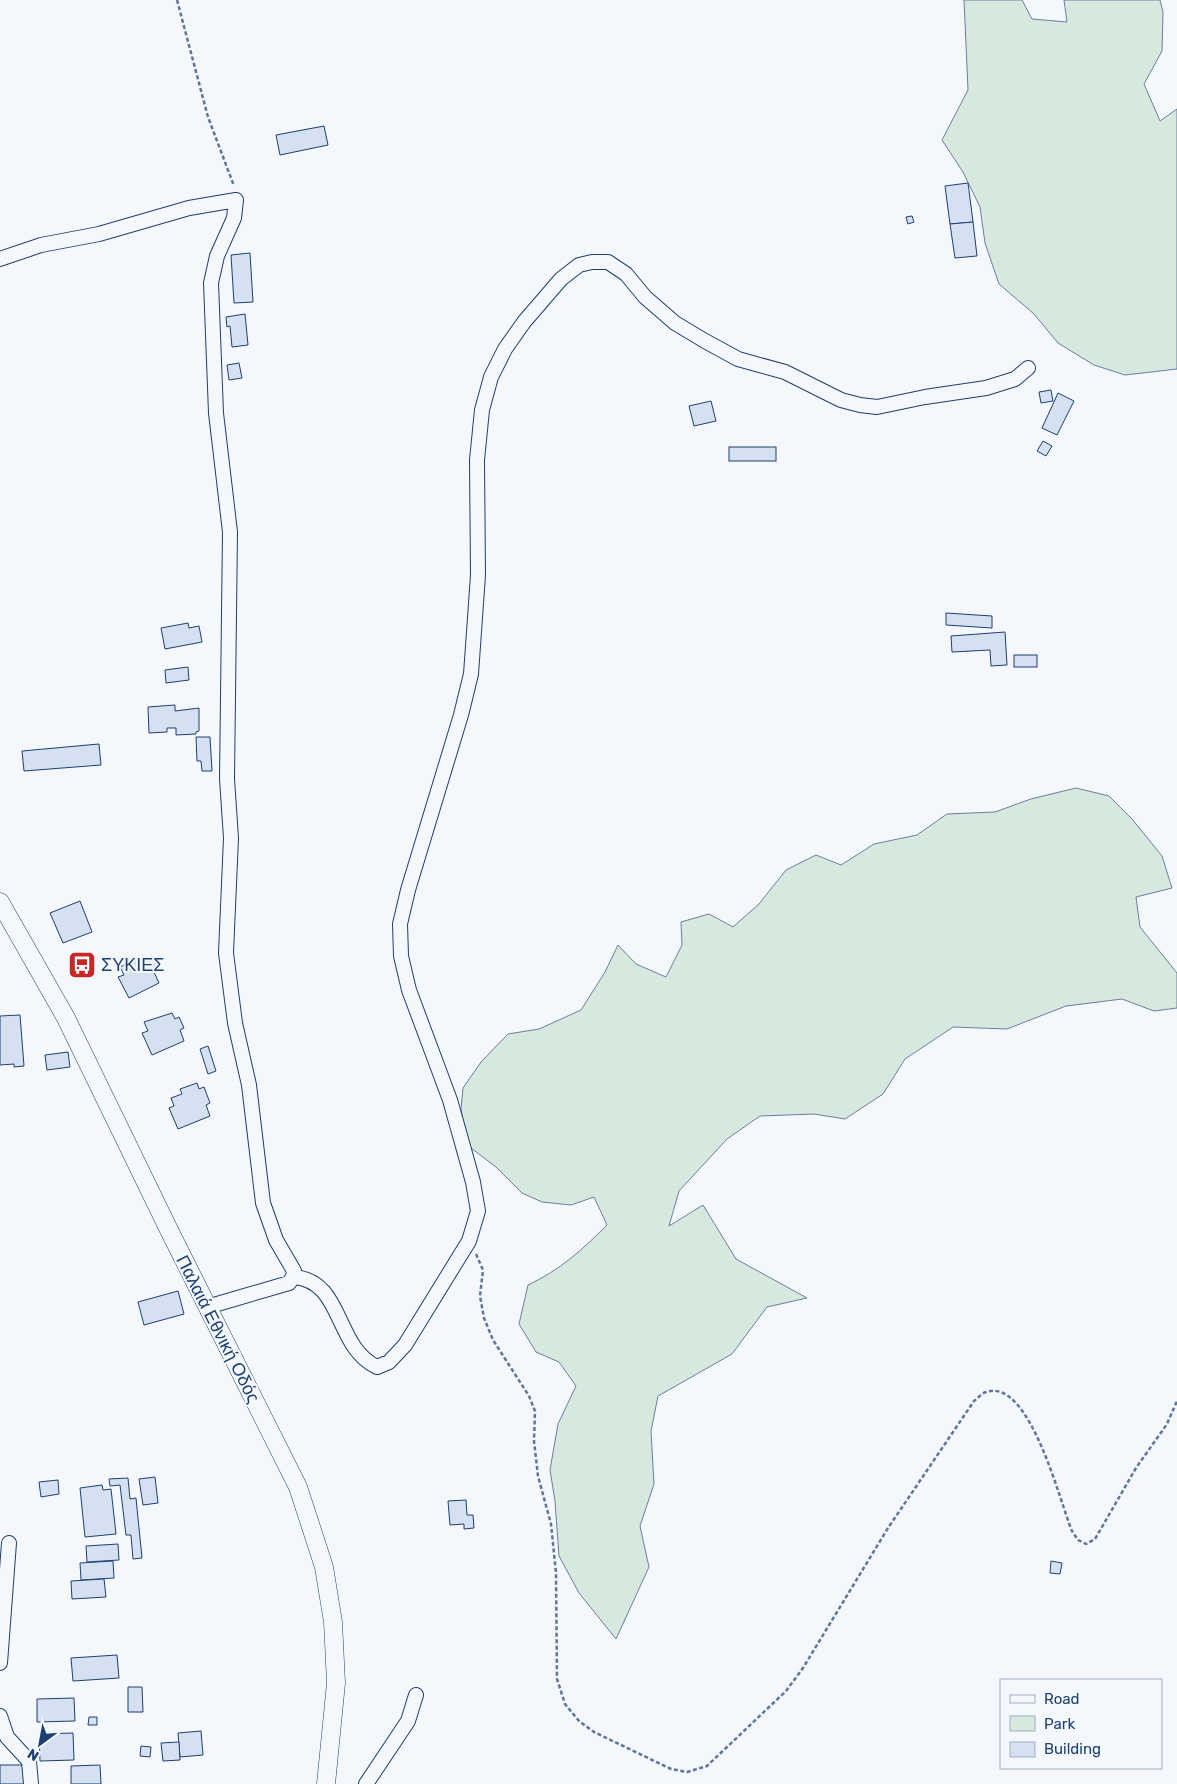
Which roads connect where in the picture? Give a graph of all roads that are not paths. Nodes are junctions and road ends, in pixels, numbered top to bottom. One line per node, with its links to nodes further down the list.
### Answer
1 (0, 259): 4 (street)
2 (1028, 368): 4 (street)
3 (0, 902): 5 (street, Παλαιά Εθνική Οδός)
4 (293, 1277): 5 (street)
5 (207, 1307): 12 (street, Παλαιά Εθνική Οδός)
6 (9, 1542): 7 (street)
7 (0, 1663)
8 (416, 1695): 13 (street)
9 (0, 1716): 10 (street)
10 (0, 1720): 11 (street)
11 (32, 1784)
12 (326, 1784)
13 (366, 1784)

